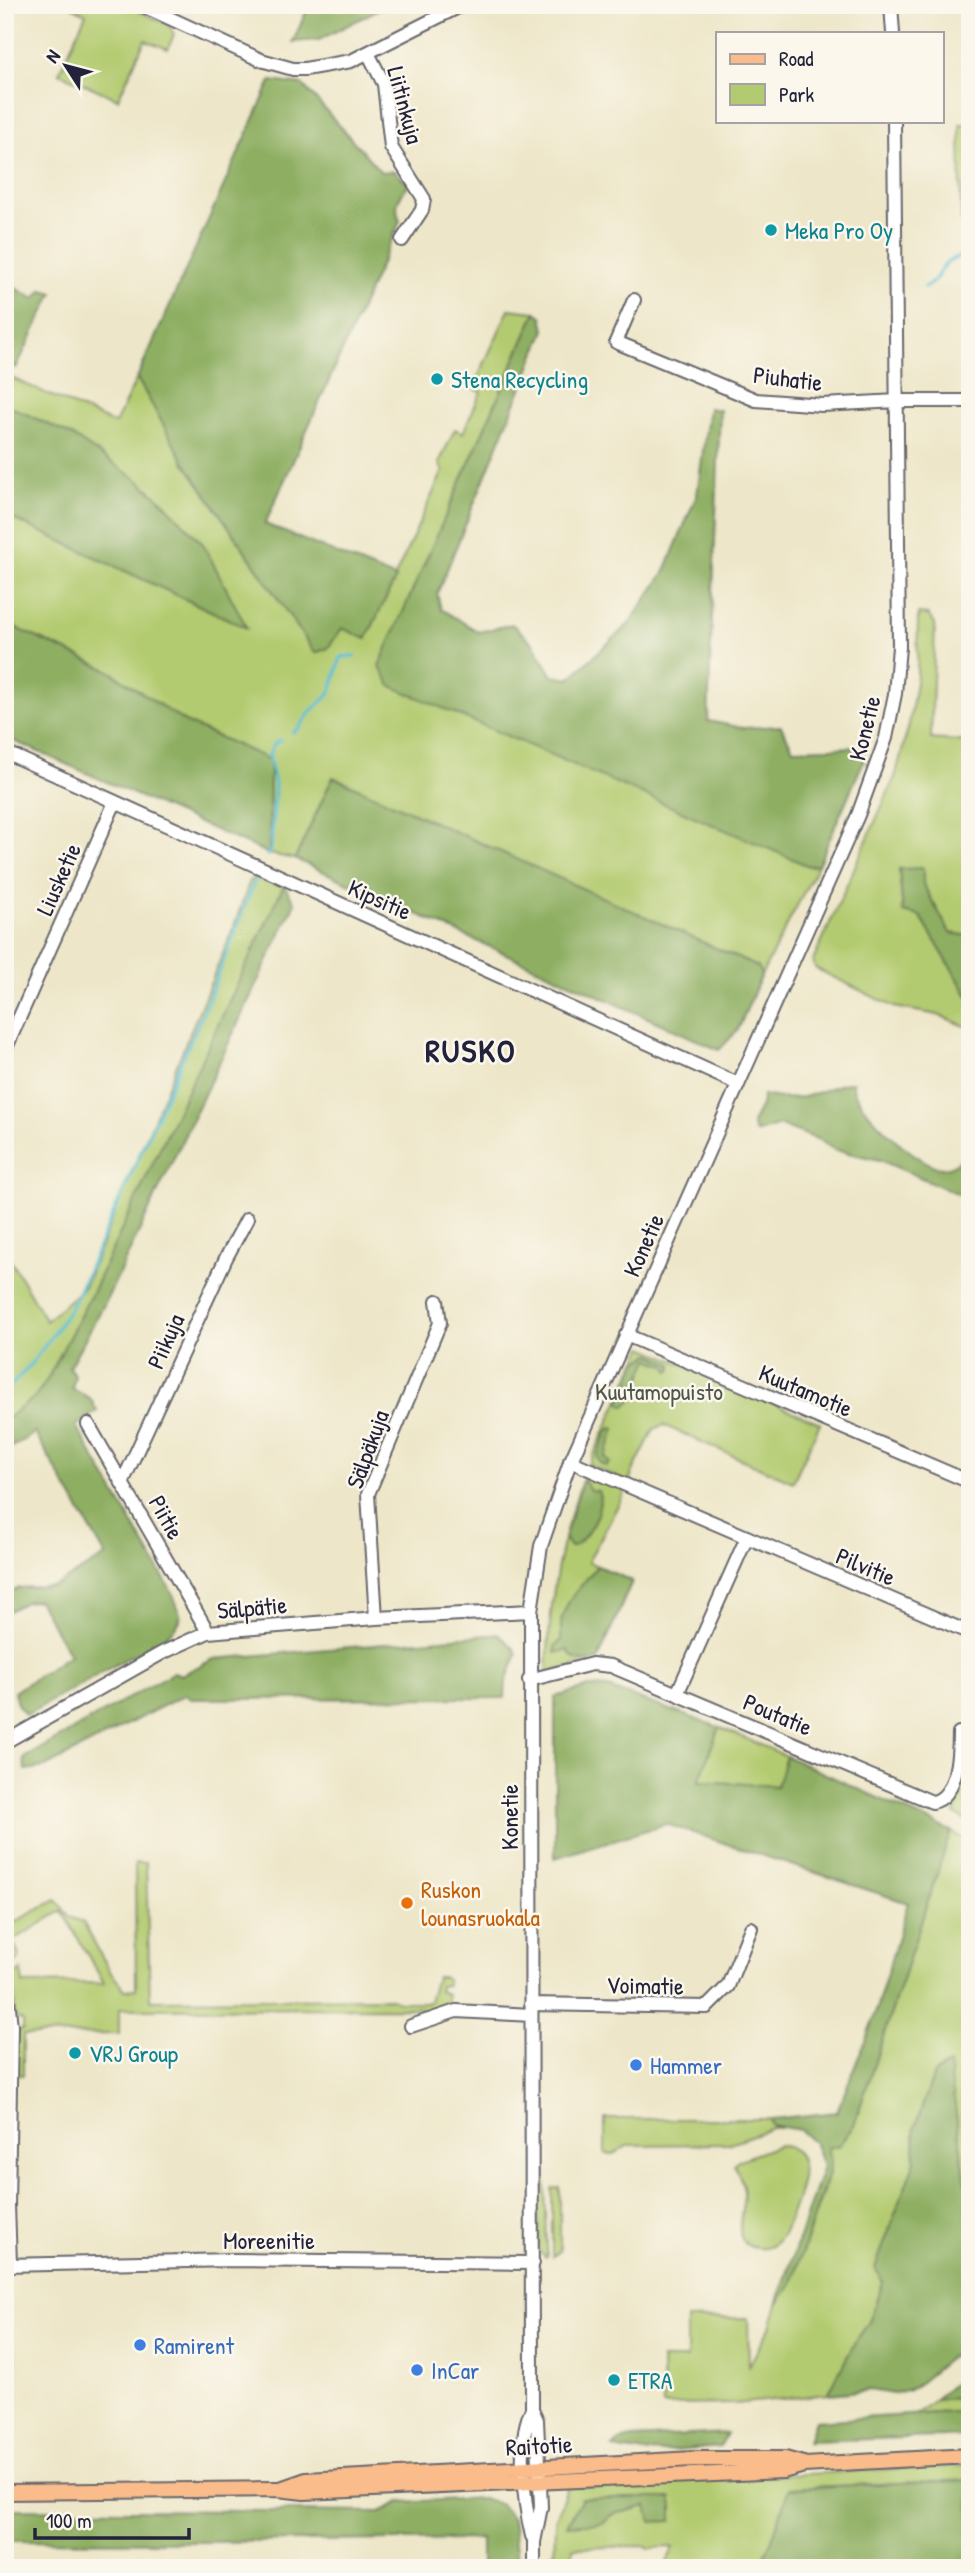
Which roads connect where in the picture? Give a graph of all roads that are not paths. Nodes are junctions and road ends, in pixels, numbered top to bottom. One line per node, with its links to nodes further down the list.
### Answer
1 (141, 5): 5 (street)
2 (462, 5): 5 (street)
3 (891, 5): 4 (street)
4 (892, 32)
5 (369, 53): 7 (street, Liitinkuja)
6 (894, 122): 9 (street, Konetie)
7 (402, 240)
8 (634, 300): 9 (street, Piuhatie)
9 (898, 401): 10 (street, Piuhatie); 14 (street, Konetie)
10 (970, 401)
11 (5, 752): 12 (street, Kipsitie)
12 (116, 802): 13 (street, Liusketie); 14 (street, Kipsitie)
13 (5, 1051)
14 (738, 1084): 17 (street, Konetie)
15 (247, 1219): 20 (street, Piikuja)
16 (437, 1301): 24 (street, Sälpäkuja)
17 (626, 1335): 19 (street, Konetie); 21 (street, Kuutamotie)
18 (88, 1424): 20 (street, Piitie)
19 (570, 1461): 22 (street, Pilvitie); 23 (street, Konetie)
20 (123, 1481): 25 (street, Piitie)
21 (970, 1482)
22 (747, 1537): 26 (street, Pilvitie); 28 (street)
23 (531, 1611): 24 (street, Sälpätie); 27 (street, Konetie)
24 (376, 1618): 25 (street, Sälpätie)
25 (208, 1632): 30 (street, Sälpätie)
26 (970, 1633)
27 (529, 1680): 28 (street, Poutatie); 33 (street, Konetie)
28 (677, 1694): 29 (street, Poutatie)
29 (959, 1733)
30 (5, 1742)
31 (751, 1928): 33 (street, Voimatie)
32 (5, 1972): 35 (street)
33 (531, 2009): 34 (street, Voimatie); 36 (street, Konetie)
34 (411, 2026)
35 (8, 2053): 37 (street)
36 (533, 2263): 37 (street, Moreenitie); 38 (street, Konetie)
37 (8, 2264)
38 (532, 2409): 40 (street, Konetie); 41 (street, Konetie)
39 (970, 2456): 40 (main road, Raitotie)
40 (540, 2475): 41 (main road, Raitotie); 43 (street, Konetie)
41 (524, 2476): 42 (main road, Raitotie); 43 (street, Konetie)
42 (5, 2493)
43 (534, 2542): 44 (street)
44 (534, 2568)

